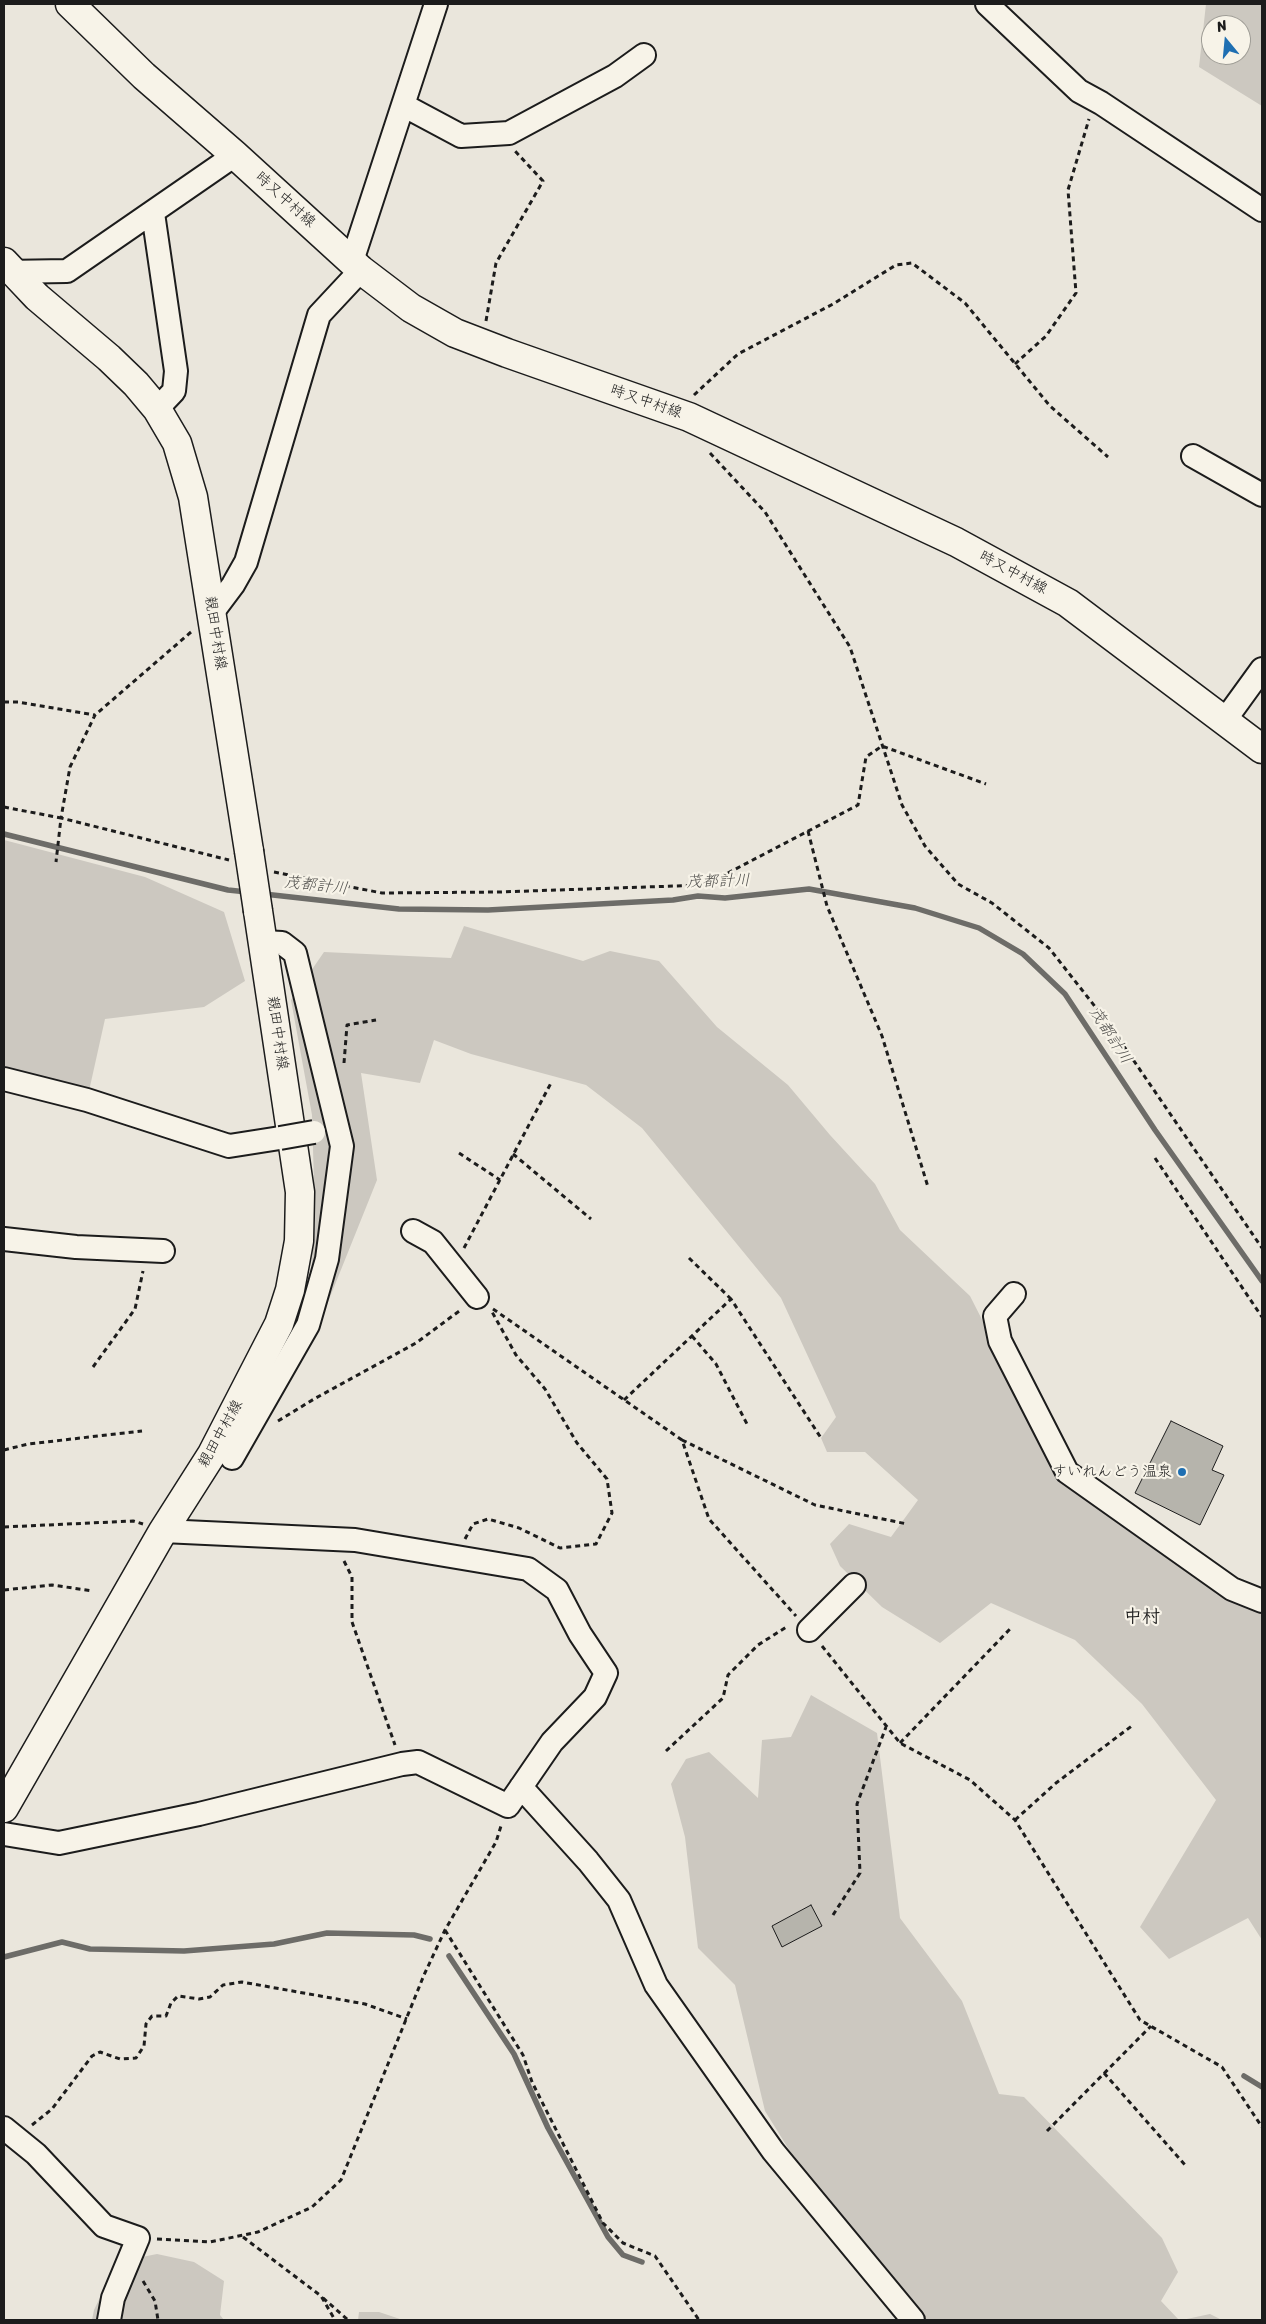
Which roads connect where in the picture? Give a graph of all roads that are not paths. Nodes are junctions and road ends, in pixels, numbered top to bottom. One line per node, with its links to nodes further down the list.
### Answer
1 (70, 4): 6 (main road, 時又中村線)
2 (436, 4): 5 (street)
3 (987, 4): 7 (street)
4 (644, 55): 5 (street)
5 (403, 104): 9 (street)
6 (236, 155): 8 (street); 9 (main road, 時又中村線)
7 (1262, 210)
8 (153, 213): 10 (street); 11 (street)
9 (356, 266): 14 (street); 16 (main road, 時又中村線)
10 (6, 268): 11 (main road, 親田中村線)
11 (157, 408): 14 (main road, 親田中村線)
12 (1193, 456): 13 (street)
13 (1262, 495)
14 (212, 613): 18 (main road, 親田中村線, bridge)
15 (1262, 669): 16 (street)
16 (1224, 720): 17 (main road, 時又中村線)
17 (1262, 749)
18 (263, 942): 20 (street); 27 (main road, 親田中村線)
19 (4, 1079): 20 (street, bridge)
20 (339, 1128): 26 (street)
21 (413, 1231): 25 (street)
22 (4, 1239): 23 (street)
23 (163, 1250)
24 (1014, 1294): 29 (street)
25 (477, 1297)
26 (232, 1458)
27 (163, 1531): 31 (street); 32 (main road, 親田中村線)
28 (854, 1585): 30 (street)
29 (1262, 1601)
30 (804, 1625)
31 (521, 1787): 33 (street); 36 (street)
32 (4, 1808)
33 (4, 1834)
34 (10, 2133): 35 (street)
35 (108, 2320)
36 (913, 2320)

